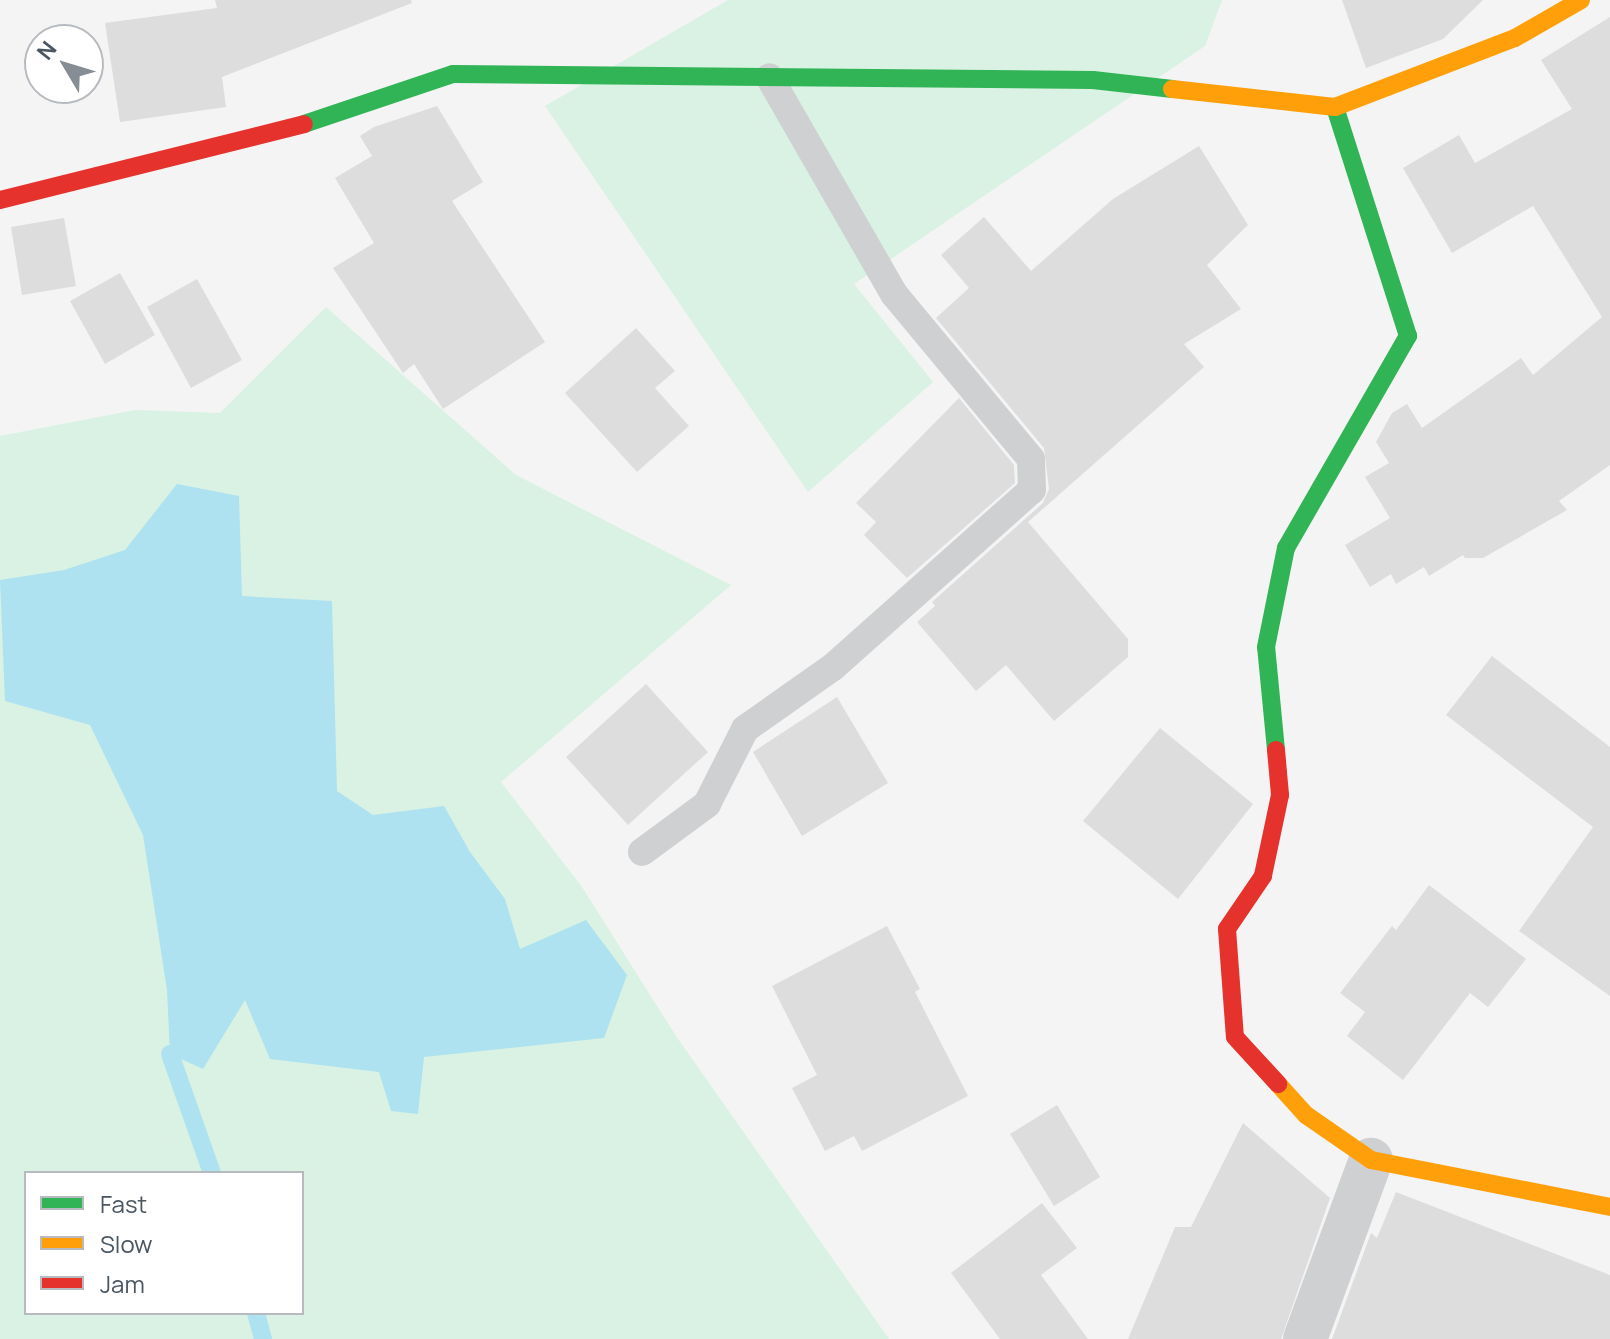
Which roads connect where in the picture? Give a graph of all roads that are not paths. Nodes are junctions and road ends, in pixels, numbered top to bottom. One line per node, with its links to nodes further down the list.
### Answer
1 (1581, 0): 3 (street)
2 (769, 77): 3 (street); 4 (street); 5 (lane)
3 (1335, 107): 6 (street)
4 (0, 200)
5 (642, 852)
6 (1371, 1160): 7 (street); 8 (street)
7 (1610, 1207)
8 (1305, 1339)

